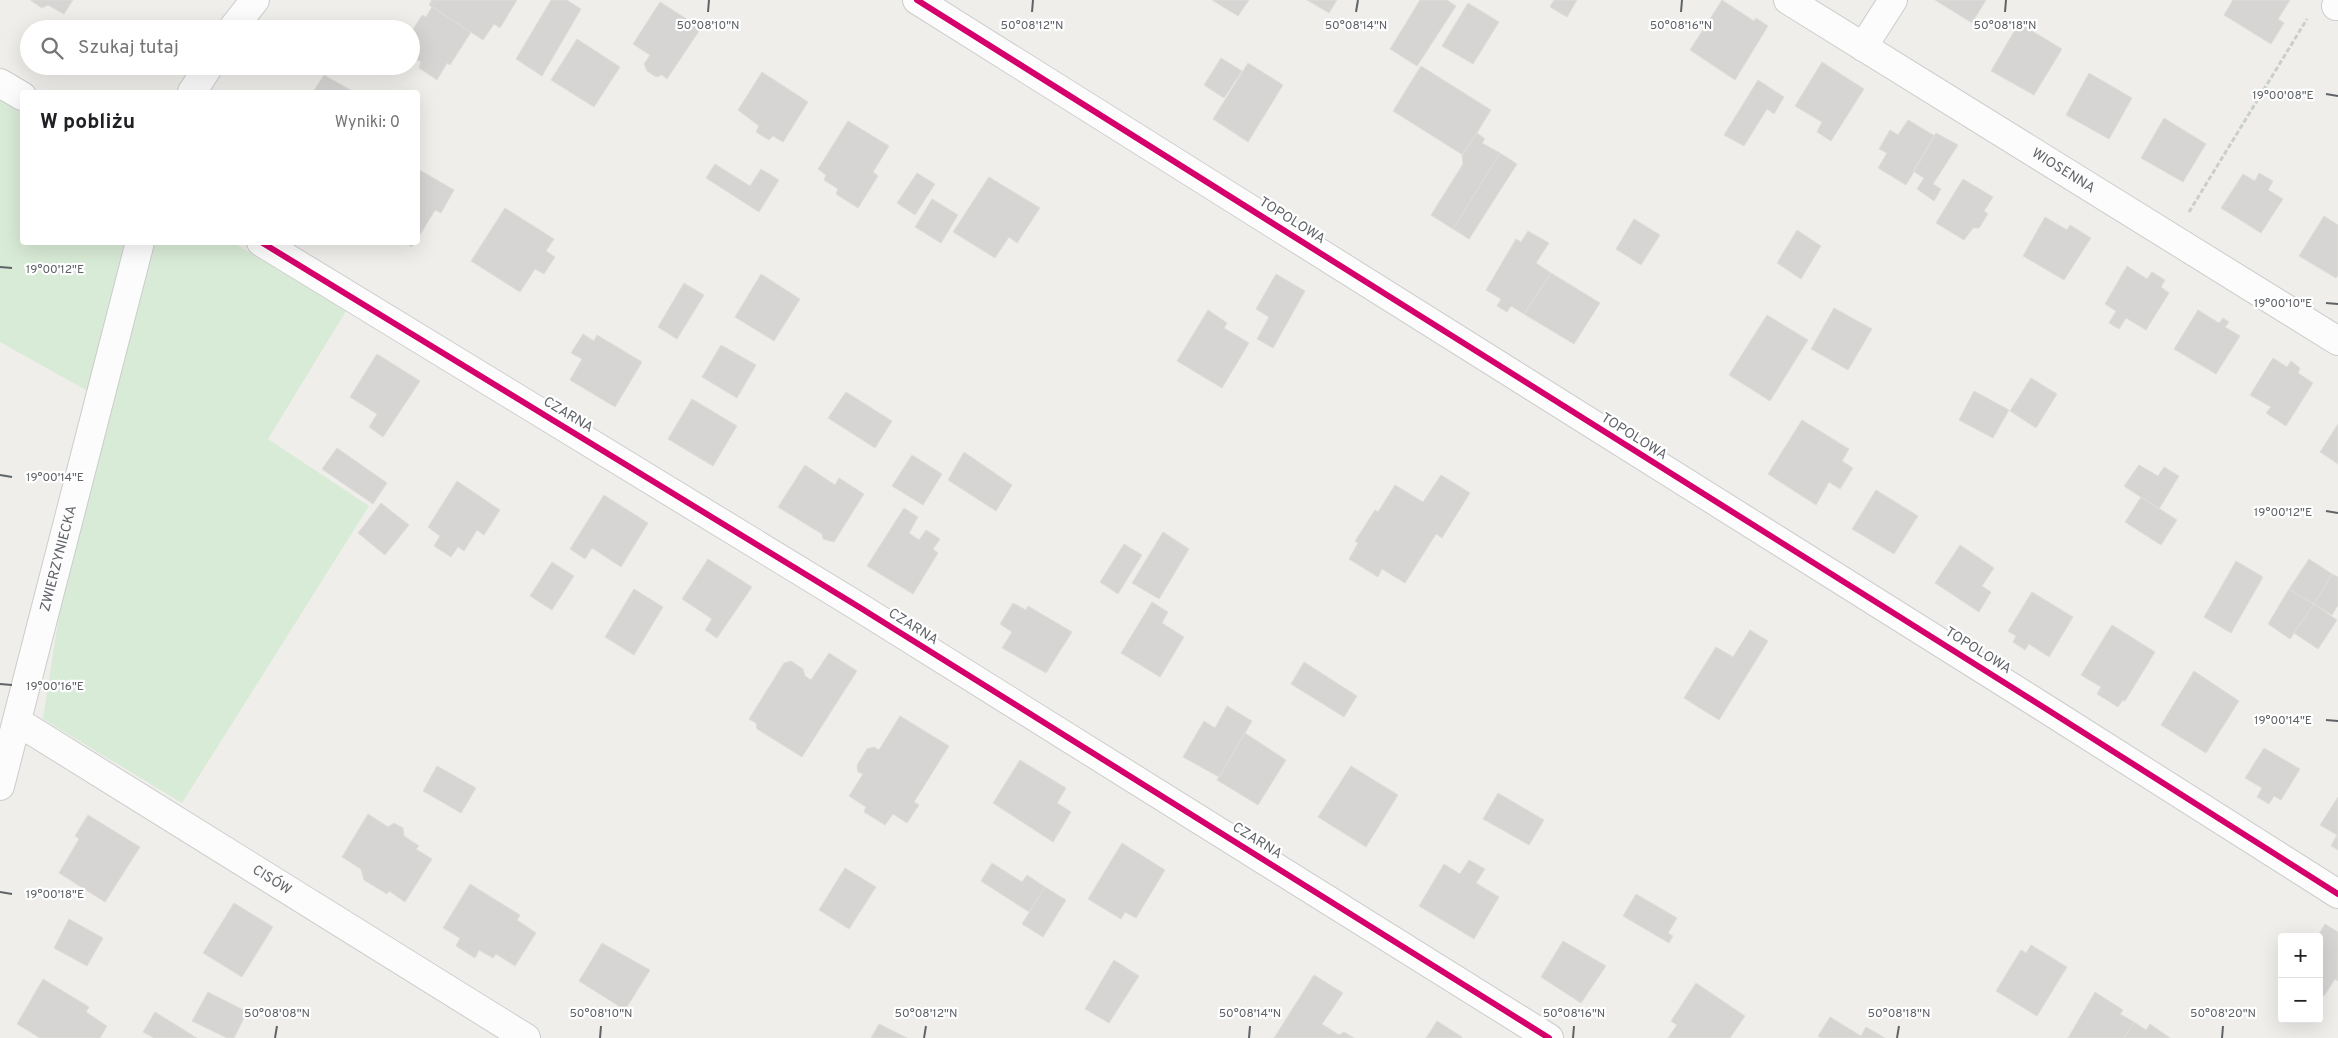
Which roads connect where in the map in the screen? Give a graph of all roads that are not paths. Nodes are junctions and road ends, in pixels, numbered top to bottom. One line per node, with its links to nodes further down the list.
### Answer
1 (255, 0): 5 (street)
2 (918, 0): 16 (street, TOPOLOWA)
3 (1788, 0): 6 (street, WIOSENNA)
4 (1893, 0): 6 (street)
5 (239, 20)
6 (1863, 47): 13 (street, WIOSENNA)
7 (203, 75): 9 (street)
8 (0, 83): 10 (street)
9 (193, 90)
10 (20, 95)
11 (139, 245): 14 (street, ZWIERZYNIECKA)
12 (266, 245): 18 (street, CZARNA)
13 (2338, 341)
14 (18, 722): 15 (street, ZWIERZYNIECKA); 17 (street, CISÓW)
15 (0, 786)
16 (2338, 894)
17 (526, 1038)
18 (1549, 1038)

